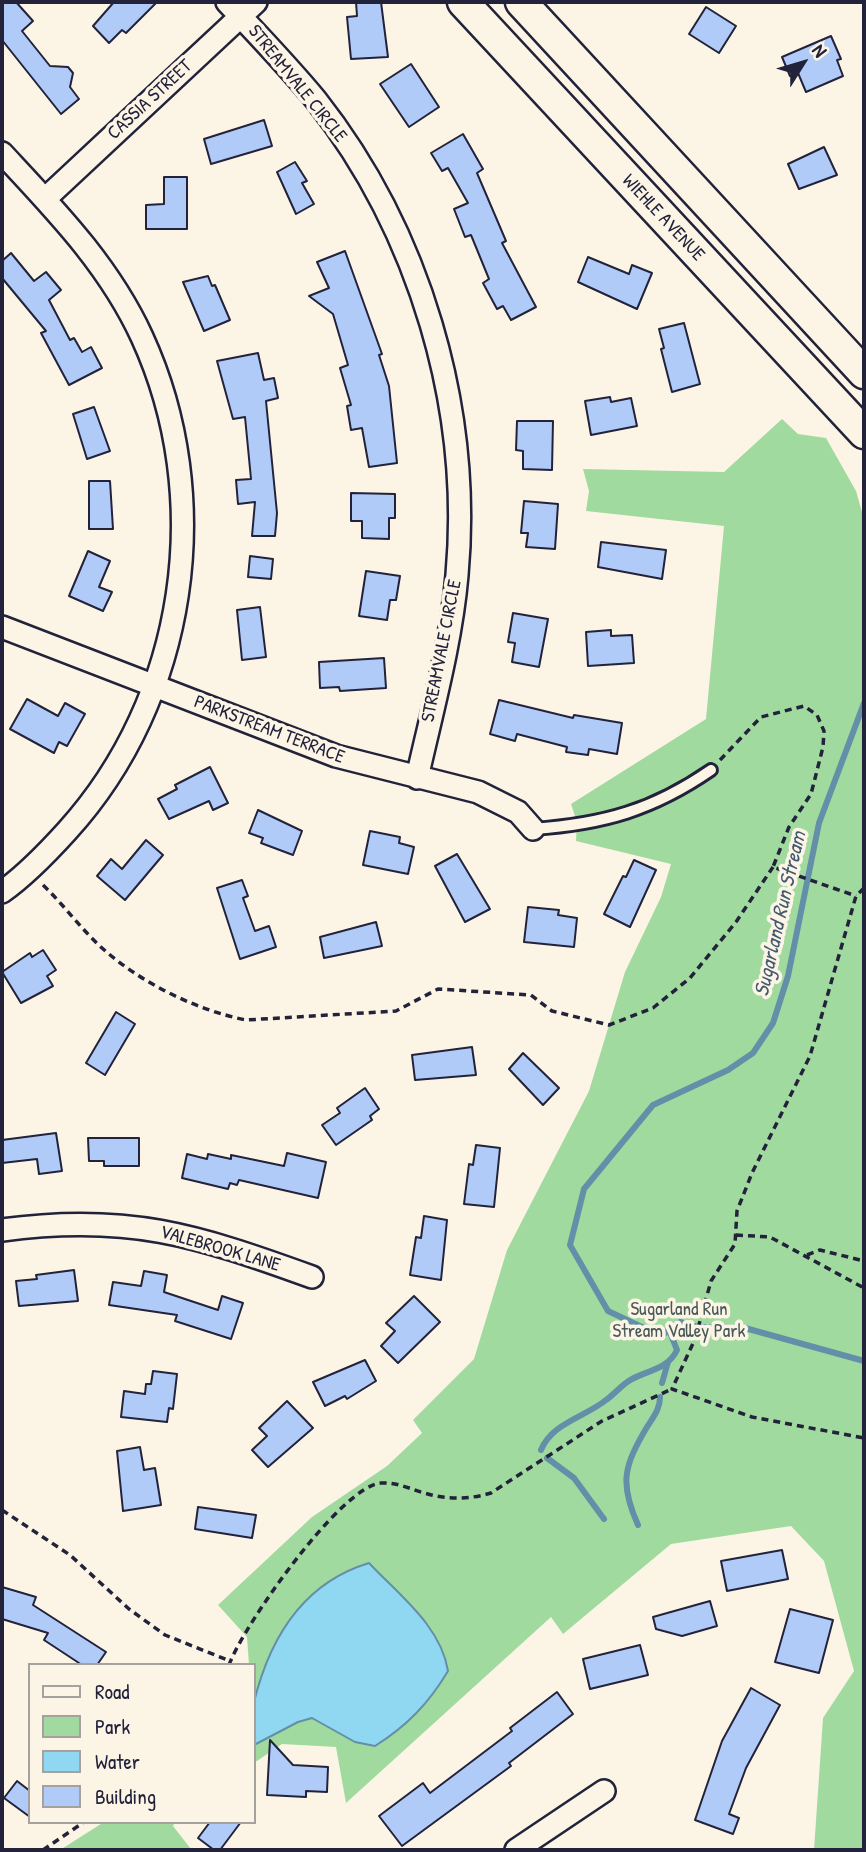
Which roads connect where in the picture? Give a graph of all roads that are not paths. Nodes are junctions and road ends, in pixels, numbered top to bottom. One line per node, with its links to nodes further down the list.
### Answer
1 (463, 2): 7 (main road, WIEHLE AVENUE)
2 (521, 2): 6 (main road)
3 (241, 7): 5 (street, CASSIA STREET); 11 (street, STREAMVALE CIRCLE)
4 (2, 153): 5 (street)
5 (45, 199): 9 (street)
6 (864, 373)
7 (864, 433)
8 (2, 627): 9 (street, PARKSTREAM TERRACE)
9 (154, 686): 11 (street, PARKSTREAM TERRACE); 13 (street)
10 (711, 769): 12 (lane)
11 (417, 778): 12 (street, PARKSTREAM TERRACE)
12 (534, 830)
13 (2, 892)
14 (2, 1230): 15 (street, VALEBROOK LANE)
15 (312, 1277)
16 (604, 1790): 17 (street)
17 (516, 1850)

